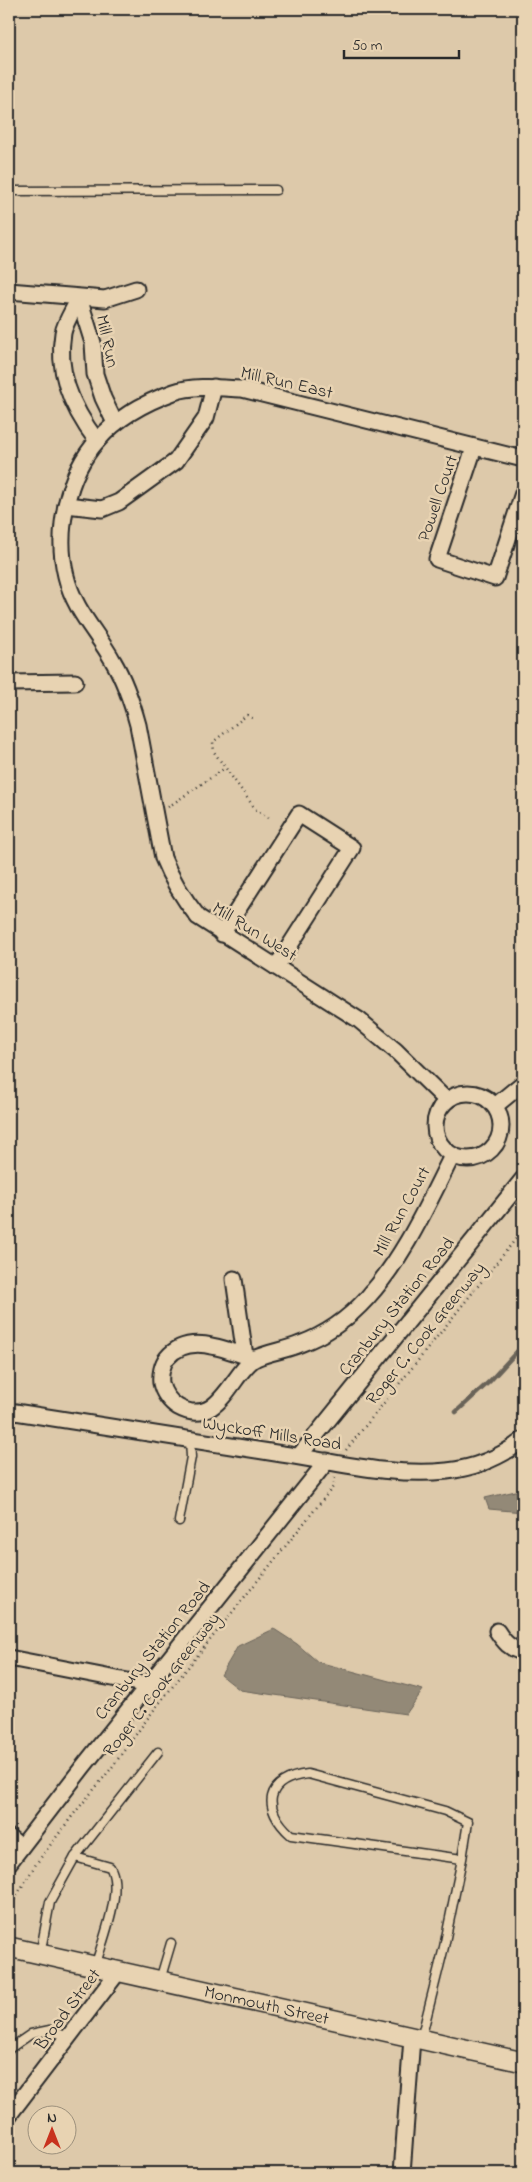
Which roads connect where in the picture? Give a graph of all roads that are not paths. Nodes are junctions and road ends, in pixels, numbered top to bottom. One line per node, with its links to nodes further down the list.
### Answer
1 (276, 190): 2 (lane)
2 (9, 191)
3 (136, 289): 5 (street)
4 (11, 290): 5 (street)
5 (79, 298): 7 (street, Mill Run); 8 (street, Mill Run)
6 (214, 387): 7 (street, Mill Run East); 9 (street, Mill Run East); 12 (street)
7 (116, 423): 8 (street, Mill Run East)
8 (96, 441): 12 (street, Mill Run East)
9 (474, 448): 10 (street, Mill Run East); 11 (street, Powell Court)
10 (523, 459)
11 (523, 493)
12 (66, 505): 13 (street, Mill Run East)
13 (73, 598): 16 (street, Mill Run West)
14 (75, 682): 15 (street)
15 (9, 683)
16 (222, 934): 17 (street, Mill Run West); 17 (street)
17 (276, 967): 19 (street, Mill Run West)
18 (523, 1083): 20 (street)
19 (446, 1100): 20 (street); 21 (street)
20 (495, 1106): 21 (street)
21 (452, 1156): 24 (street, Mill Run Court)
22 (523, 1179): 29 (street, Cranbury Station Road)
23 (234, 1279): 24 (street)
24 (250, 1357): 26 (street); 26 (street)
25 (9, 1410): 27 (street, Wyckoff Mills Road)
26 (195, 1412): 27 (street)
27 (190, 1439): 29 (street, Wyckoff Mills Road); 31 (lane)
28 (523, 1440): 30 (street, Wyckoff Mills Road)
29 (299, 1456): 30 (street, Wyckoff Mills Road)
30 (327, 1461): 35 (street, Cranbury Station Road)
31 (179, 1522)
32 (497, 1631): 33 (street)
33 (523, 1652)
34 (9, 1658): 35 (street)
35 (148, 1685): 38 (street, Cranbury Station Road)
36 (158, 1752): 39 (lane)
37 (9, 1837): 38 (street)
38 (21, 1847): 41 (street, Cranbury Station Road)
39 (75, 1857): 44 (lane); 45 (lane)
40 (462, 1859): 40 (lane); 49 (lane)
41 (9, 1863)
42 (171, 1943): 47 (lane)
43 (9, 1947): 44 (street, Monmouth Street)
44 (40, 1955): 45 (street, Monmouth Street)
45 (95, 1967): 46 (street, Monmouth Street)
46 (118, 1972): 47 (street, Monmouth Street); 48 (street, Broad Street)
47 (160, 1981): 49 (street, Monmouth Street)
48 (68, 2037): 50 (lane); 52 (street, Broad Street)
49 (416, 2038): 51 (street, Monmouth Street); 53 (street)
50 (9, 2050)
51 (523, 2062)
52 (9, 2115)
53 (402, 2173)

